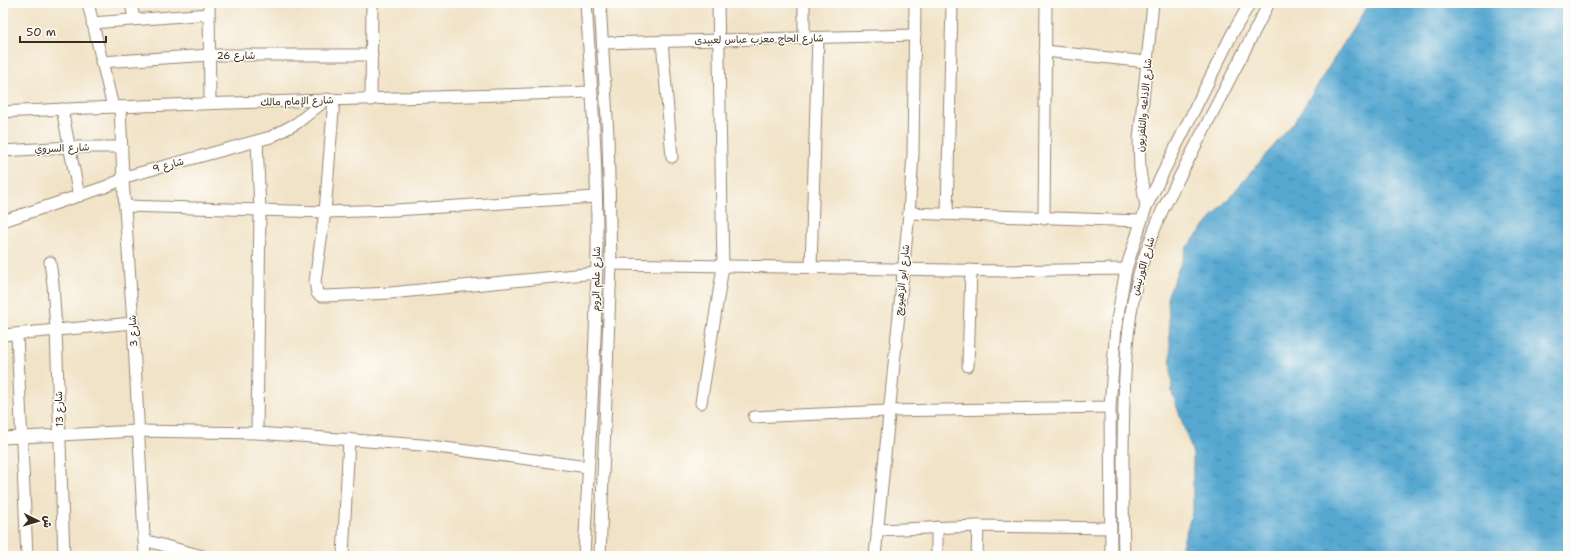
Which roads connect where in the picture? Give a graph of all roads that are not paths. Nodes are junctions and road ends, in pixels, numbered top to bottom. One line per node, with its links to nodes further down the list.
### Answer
1 (88, 3): 16 (street, شارع 3)
2 (131, 3): 15 (street)
3 (372, 3): 25 (street)
4 (586, 3): 28 (street, شارع علم الروم)
5 (600, 3): 22 (street, شارع علم الروم)
6 (718, 3): 20 (street)
7 (804, 3): 19 (street)
8 (916, 3): 17 (street, شارع ابو الزهيويج)
9 (952, 3): 49 (street)
10 (1046, 3): 23 (street)
11 (1153, 3): 27 (street, شارع الاذاعه والتلفزيون)
12 (1250, 3): 43 (street, شارع الكورنيش)
13 (1269, 3): 45 (street, شارع الكورنيش)
14 (209, 8): 15 (street); 24 (street)
15 (134, 19): 16 (street)
16 (92, 23): 26 (street, شارع 3)
17 (915, 35): 18 (street, شارع الحاج معزب عباس لعبيدى); 48 (street, شارع ابو الزهيويج)
18 (818, 38): 19 (street, شارع الحاج معزب عباس لعبيدى); 56 (street)
19 (804, 39): 20 (street, شارع الحاج معزب عباس لعبيدى)
20 (719, 40): 21 (street, شارع الحاج معزب عباس لعبيدى); 55 (street)
21 (662, 42): 22 (street, شارع الحاج معزب عباس لعبيدى); 39 (street)
22 (603, 43): 54 (street, شارع علم الروم)
23 (1045, 51): 27 (street); 50 (street)
24 (210, 55): 25 (street, شارع 26); 26 (street, شارع 26); 31 (street)
25 (372, 55): 30 (street)
26 (101, 62): 32 (street, شارع 3)
27 (1148, 62): 43 (street, شارع الاذاعه والتلفزيون)
28 (591, 92): 30 (street, شارع الإمام مالك); 42 (street, شارع علم الروم)
29 (331, 99): 30 (street, شارع الإمام مالك); 31 (street, شارع الإمام مالك); 35 (street, شارع 9); 47 (street)
30 (371, 100)
31 (210, 103): 32 (street, شارع الإمام مالك)
32 (117, 107): 33 (street, شارع الإمام مالك); 36 (street, شارع 3)
33 (62, 109): 34 (street, شارع الإمام مالك); 37 (street)
34 (3, 112)
35 (257, 141): 40 (street, شارع 9); 46 (street)
36 (122, 146): 37 (street, شارع السروي); 40 (street, شارع 3)
37 (69, 147): 38 (street, شارع السروي); 41 (street)
38 (3, 150)
39 (672, 157)
40 (123, 179): 41 (street, شارع 9); 44 (street, شارع 3)
41 (78, 196): 51 (street, شارع 9)
42 (596, 197): 47 (street); 60 (street, شارع علم الروم)
43 (1147, 205): 45 (street); 52 (street, شارع الكورنيش)
44 (125, 206): 46 (street); 61 (street, شارع 3)
45 (1163, 209): 95 (street, شارع الكورنيش)
46 (260, 210): 47 (street); 73 (street)
47 (325, 212): 60 (street)
48 (909, 213): 49 (street); 58 (street, شارع ابو الزهيويج)
49 (947, 214): 50 (street)
50 (1044, 218): 52 (street)
51 (3, 221)
52 (1141, 221): 57 (street, شارع الكورنيش)
53 (50, 262): 62 (street, شارع 13)
54 (611, 264): 55 (street); 67 (street, شارع علم الروم)
55 (723, 267): 56 (street); 68 (street)
56 (810, 267): 58 (street)
57 (1126, 269): 59 (street); 69 (street, شارع الكورنيش)
58 (904, 270): 59 (street); 70 (street, شارع ابو الزهيويج)
59 (971, 270): 65 (street)
60 (596, 273): 66 (street, شارع علم الروم)
61 (133, 323): 62 (street); 72 (street, شارع 3)
62 (56, 330): 63 (street); 74 (street, شارع 13)
63 (17, 334): 64 (street); 75 (street)
64 (3, 335)
65 (968, 366)
66 (592, 382): 67 (street); 78 (street, شارع علم الروم)
67 (606, 384): 90 (street, شارع علم الروم)
68 (701, 403)
69 (1110, 407): 70 (street); 81 (street, شارع الكورنيش)
70 (889, 412): 71 (street); 82 (street, شارع ابو الزهيويج)
71 (754, 416)
72 (137, 431): 73 (street); 74 (street); 83 (street, شارع 3)
73 (257, 433): 77 (street)
74 (60, 435): 75 (street); 85 (street, شارع 13)
75 (22, 437): 76 (street); 84 (street)
76 (3, 438)
77 (349, 439): 78 (street); 88 (street)
78 (588, 468): 89 (street, شارع علم الروم)
79 (978, 526): 80 (street); 81 (street); 93 (street)
80 (937, 527): 82 (street); 92 (street)
81 (1110, 528): 94 (street, شارع الكورنيش)
82 (877, 530): 91 (street, شارع ابو الزهيويج)
83 (144, 540): 86 (street, شارع 3); 87 (street)
84 (27, 556)
85 (64, 556)
86 (144, 556)
87 (202, 556)
88 (343, 556)
89 (584, 556)
90 (600, 556)
91 (875, 556)
92 (936, 556)
93 (977, 556)
94 (1111, 556)
95 (1124, 556)

